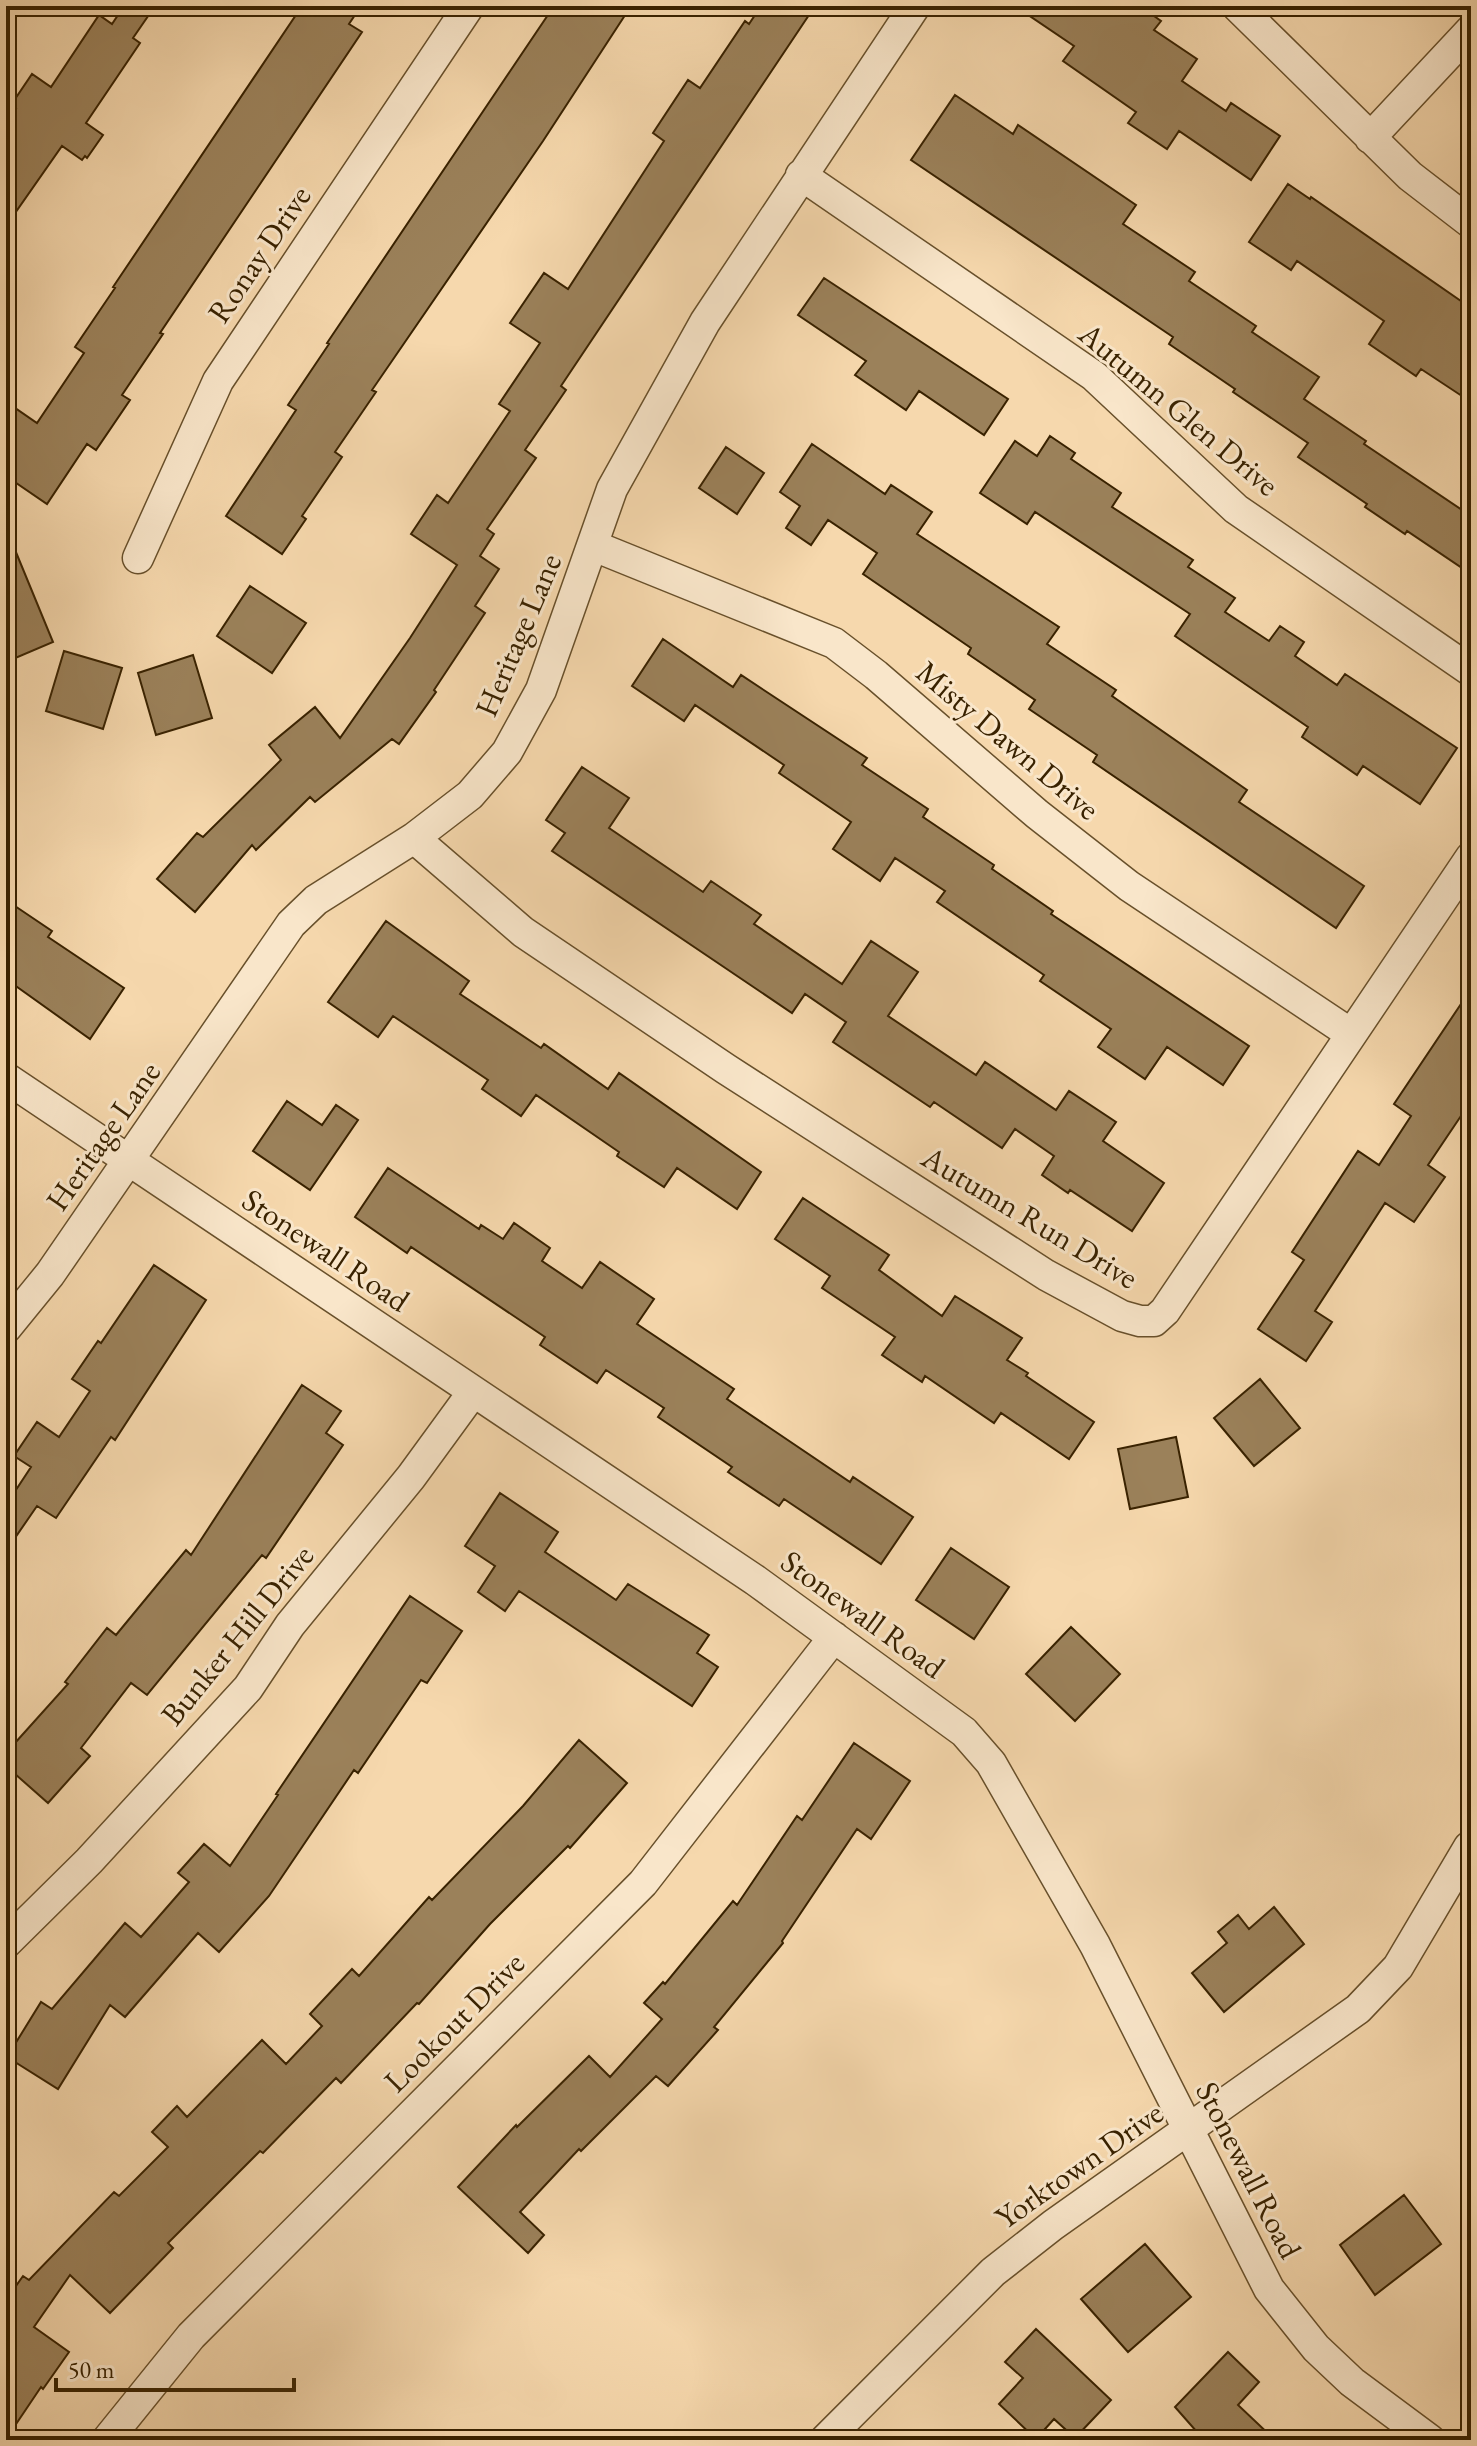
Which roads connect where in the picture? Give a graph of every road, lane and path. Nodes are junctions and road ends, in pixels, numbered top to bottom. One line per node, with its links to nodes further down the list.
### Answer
1 (469, 6): 9 (street, Ronay Drive)
2 (915, 6): 6 (street, Heritage Lane)
3 (1237, 6): 5 (street)
4 (1471, 30): 5 (street)
5 (1370, 138): 7 (street)
6 (801, 175): 8 (street, Heritage Lane); 10 (street, Autumn Glen Drive)
7 (1471, 223)
8 (594, 546): 11 (street, Heritage Lane); 13 (street, Misty Dawn Drive)
9 (138, 558)
10 (1471, 671)
11 (414, 838): 13 (street, Autumn Run Drive); 15 (street, Heritage Lane)
12 (1471, 857): 13 (street, Autumn Run Drive)
13 (1351, 1034)
14 (6, 1078): 15 (street, Stonewall Road)
15 (129, 1162): 16 (street, Heritage Lane); 17 (street, Stonewall Road)
16 (6, 1328)
17 (473, 1392): 18 (street, Stonewall Road); 20 (street, Bunker Hill Drive)
18 (834, 1637): 21 (street, Stonewall Road); 22 (street, Lookout Drive)
19 (1469, 1847): 21 (street, Yorktown Drive)
20 (6, 1943)
21 (1189, 2131): 23 (street, Yorktown Drive); 24 (street, Stonewall Road)
22 (107, 2440)
23 (825, 2440)
24 (1430, 2440)

